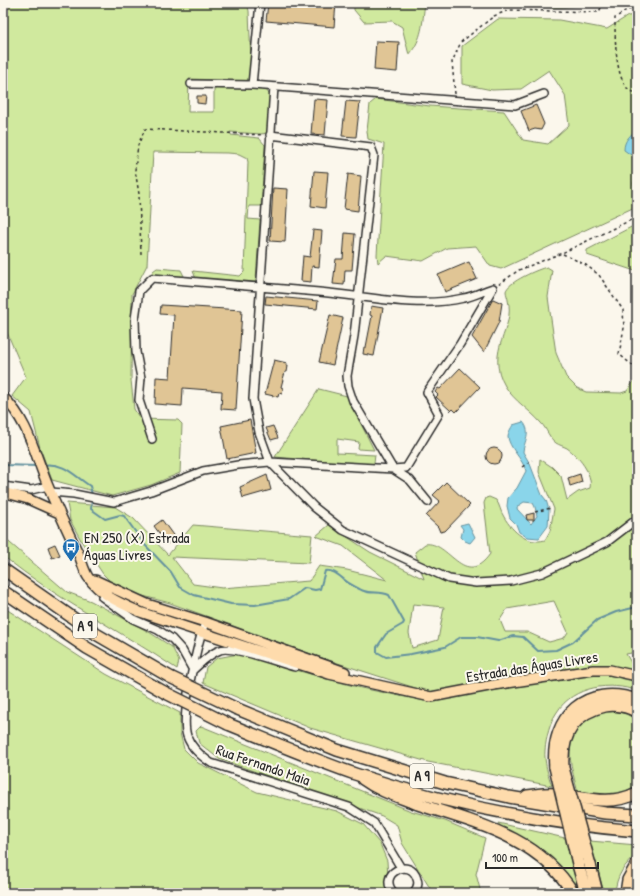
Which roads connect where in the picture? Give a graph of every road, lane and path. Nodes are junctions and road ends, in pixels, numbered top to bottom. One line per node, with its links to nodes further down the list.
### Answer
1 (260, 3): 5 (street)
2 (603, 3): 9 (path)
3 (637, 7): 8 (path)
4 (191, 84): 5 (street)
5 (252, 85): 6 (street)
6 (274, 87): 9 (street); 10 (street)
7 (544, 94): 9 (street)
8 (637, 94)
9 (456, 100)
10 (270, 135): 15 (path); 16 (street); 18 (street)
11 (637, 164): 12 (path)
12 (637, 214)
13 (637, 217): 14 (path)
14 (562, 253): 17 (path); 19 (path)
15 (140, 254)
16 (261, 287): 18 (street); 21 (street); 23 (street)
17 (493, 288): 18 (street); 25 (street)
18 (358, 295): 25 (street)
19 (637, 368)
20 (3, 397): 27 (main road)
21 (152, 439)
22 (532, 460): 24 (path)
23 (270, 462): 25 (street); 27 (street); 34 (street)
24 (522, 467)
25 (393, 469): 30 (street)
26 (3, 486): 27 (street)
27 (50, 491): 29 (main road); 33 (main road)
28 (3, 492): 29 (main road)
29 (36, 502): 33 (main road)
30 (428, 502)
31 (552, 508): 32 (path)
32 (535, 512)
33 (59, 513): 36 (main road)
34 (637, 519)
35 (3, 569): 49 (highway, A 9, bridge)
36 (88, 577): 38 (main road); 39 (main road); 40 (street)
37 (3, 591): 47 (highway, A 9, bridge)
38 (205, 622): 39 (street, Rua Fernando Maia); 43 (main road)
39 (202, 632): 40 (street, Rua Fernando Maia); 41 (main road)
40 (193, 670): 41 (street); 54 (street, Rua Fernando Maia)
41 (329, 674): 43 (main road)
42 (637, 676): 43 (main road, Estrada das Águas Livres)
43 (376, 683)
44 (637, 700): 46 (highway)
45 (637, 712): 46 (highway)
46 (559, 767): 53 (highway, bridge)
47 (356, 774): 51 (highway, A 9); 57 (highway)
48 (637, 793): 49 (highway)
49 (509, 797): 50 (highway, A 9)
50 (637, 815)
51 (637, 831)
52 (637, 864): 60 (highway)
53 (584, 867): 58 (highway); 59 (highway)
54 (400, 868): 55 (street); 56 (street)
55 (392, 892)
56 (415, 892)
57 (573, 893)
58 (586, 893)
59 (597, 893)
60 (626, 893)

